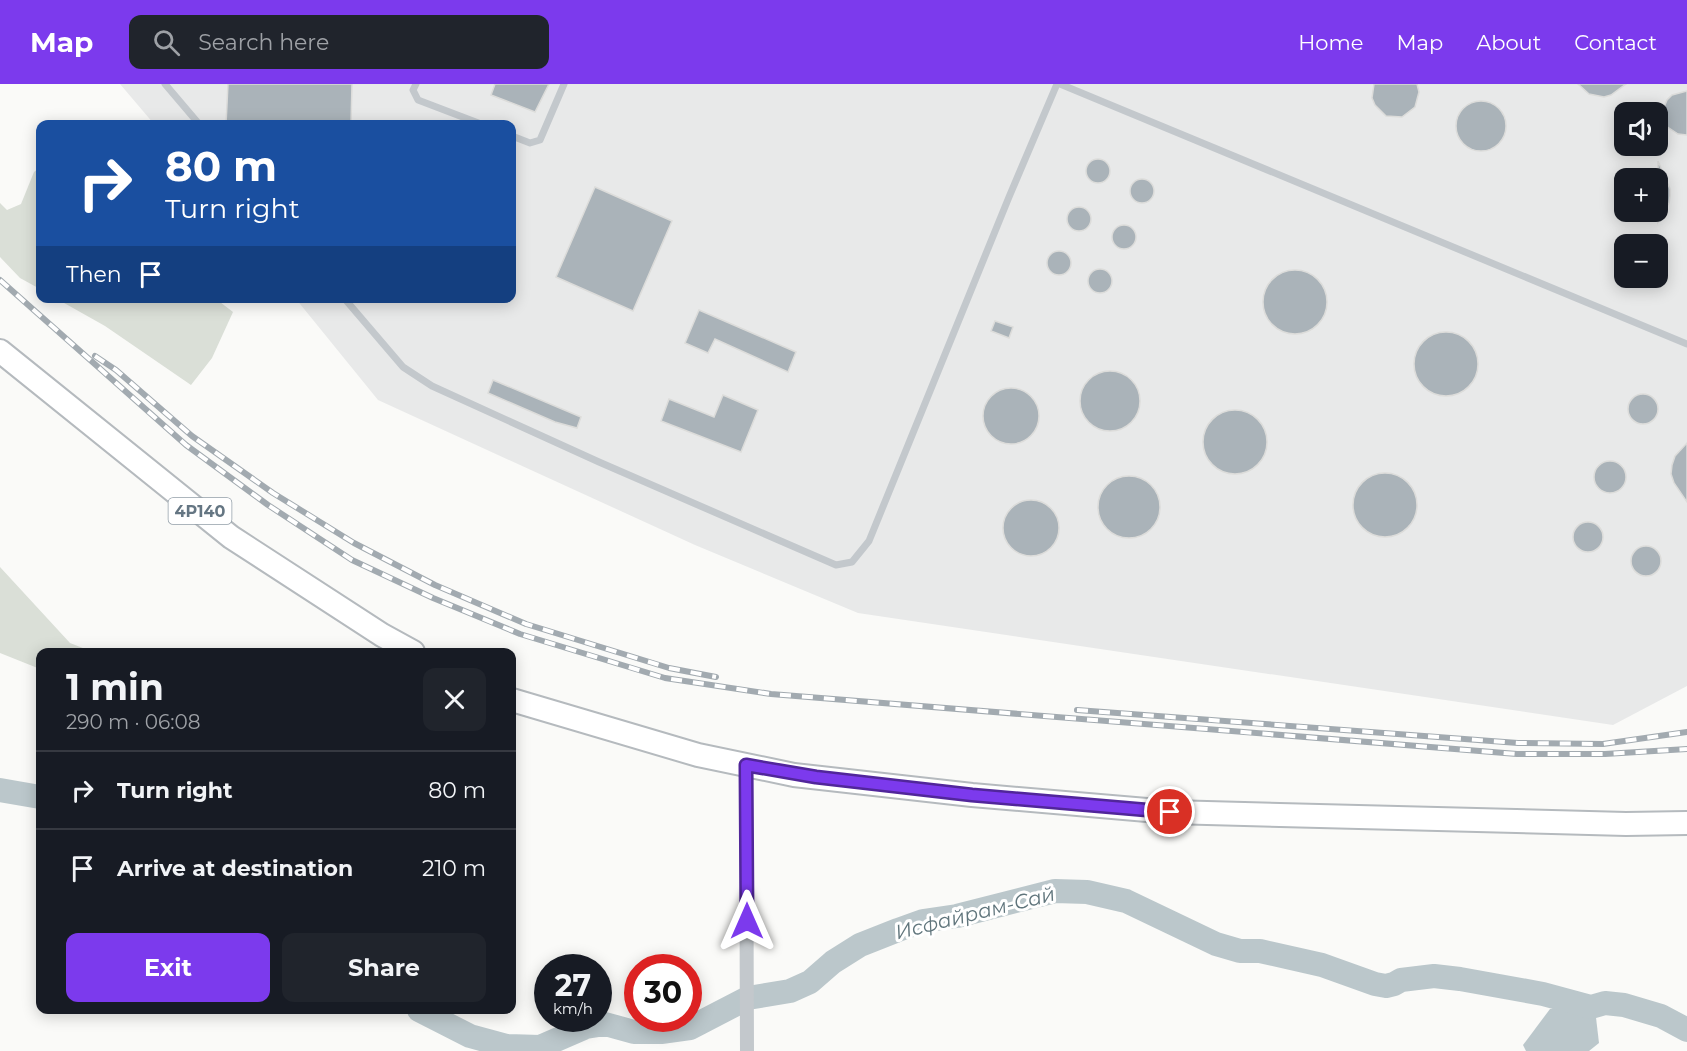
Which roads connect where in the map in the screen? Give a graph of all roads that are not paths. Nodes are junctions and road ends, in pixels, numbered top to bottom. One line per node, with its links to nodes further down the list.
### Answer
1 (165, 84): 5 (lane)
2 (416, 84): 6 (lane)
3 (564, 84): 7 (lane)
4 (1059, 84): 8 (lane); 9 (lane)
5 (196, 120)
6 (470, 120)
7 (516, 138)
8 (348, 303)
9 (1687, 344)
10 (0, 351): 11 (main road, 4P140)
11 (406, 648)
12 (516, 701): 13 (main road)
13 (746, 765): 14 (main road); 15 (street)
14 (1687, 823)
15 (747, 1050)

